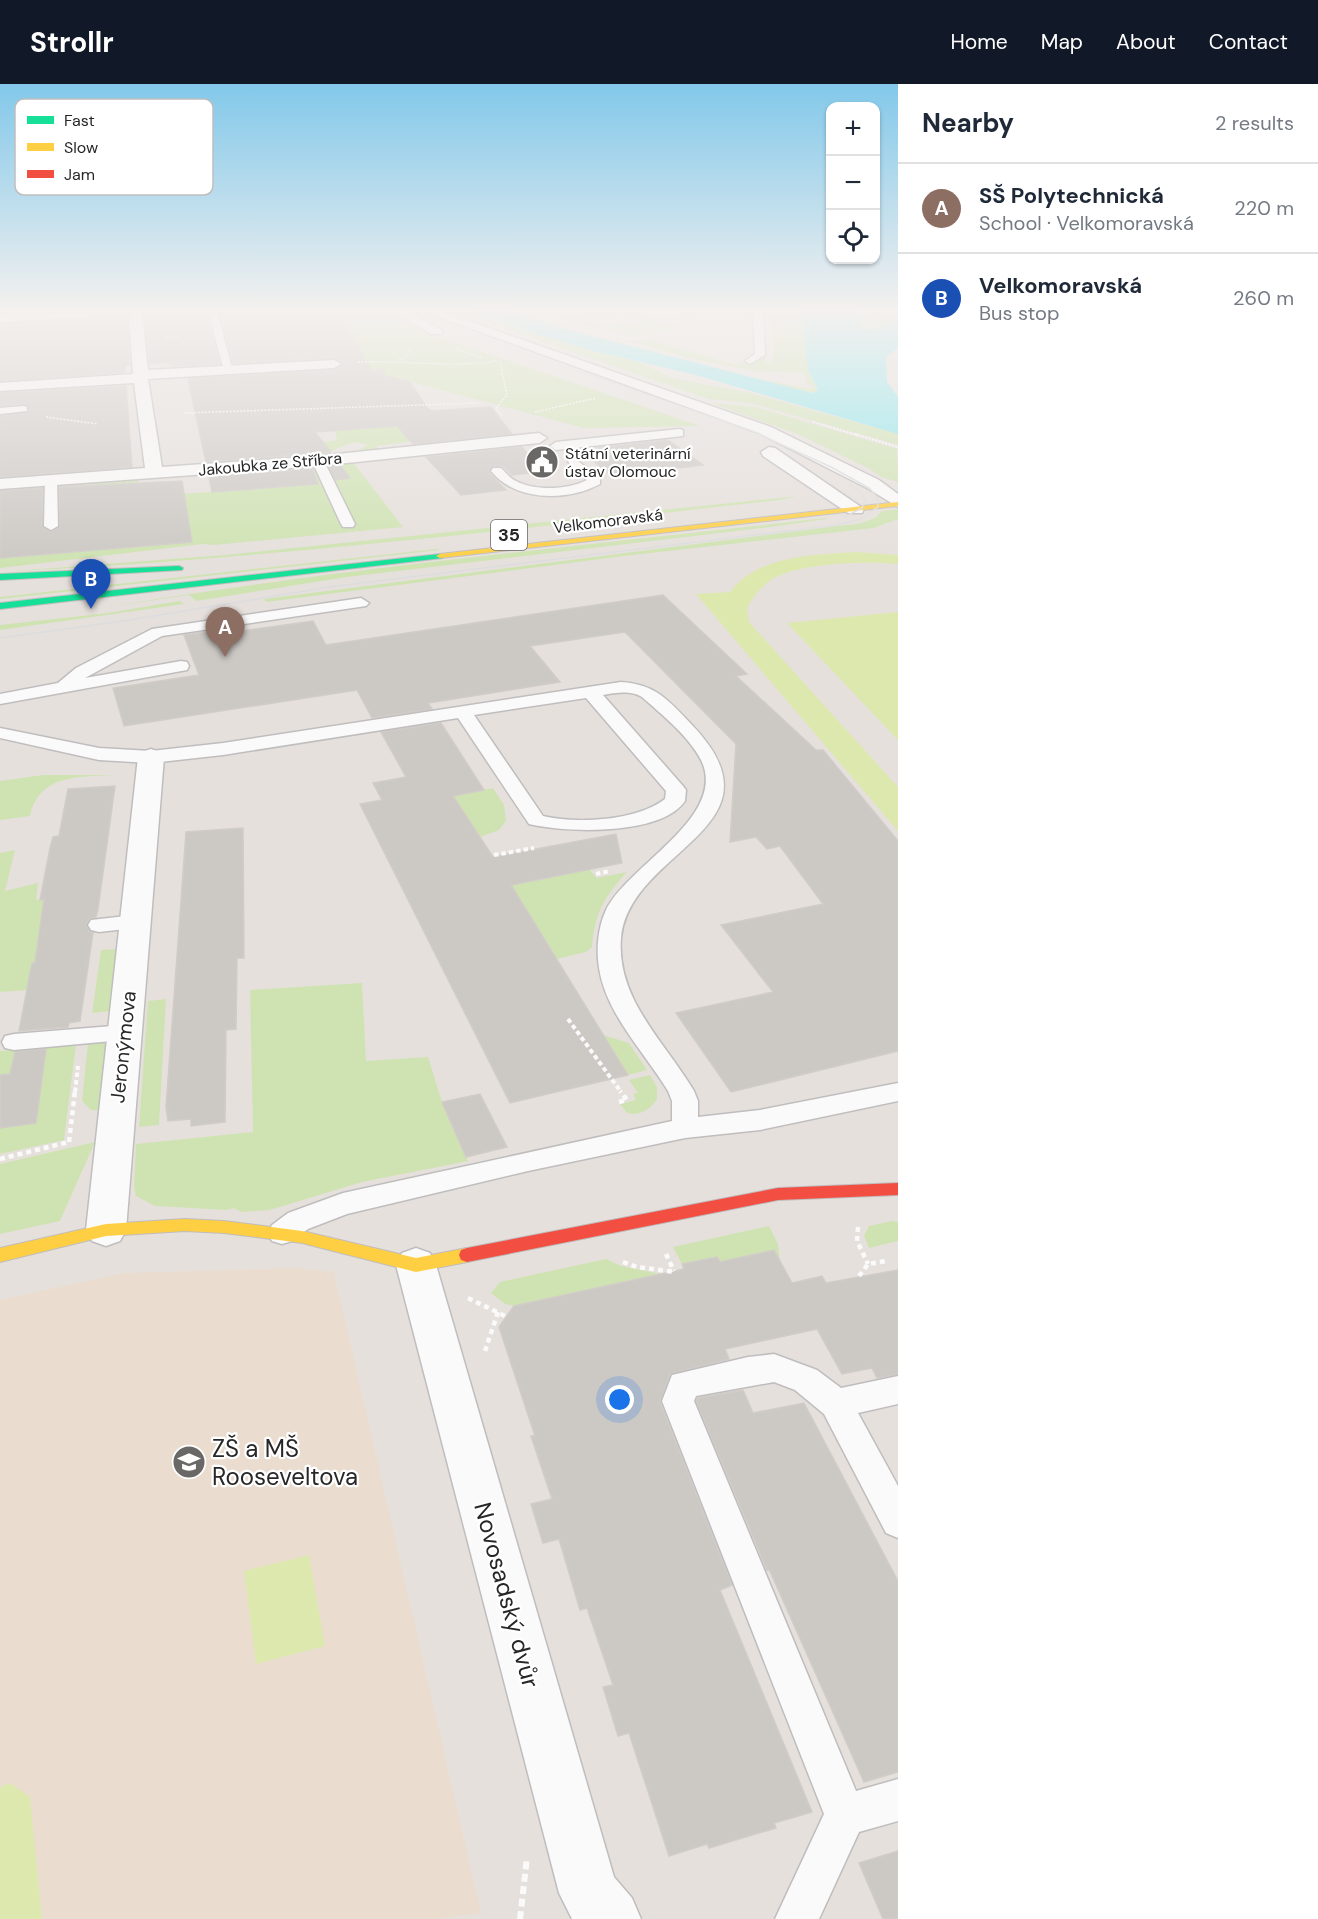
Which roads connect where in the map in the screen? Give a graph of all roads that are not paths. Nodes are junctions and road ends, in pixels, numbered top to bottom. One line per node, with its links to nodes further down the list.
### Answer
1 (143, 394): 11 (street)
2 (618, 394): 14 (street)
3 (660, 394): 15 (street)
4 (23, 409): 5 (lane)
5 (0, 411)
6 (679, 433): 8 (lane)
7 (539, 438): 8 (lane); 9 (street, Jakoubka ze Stříbra)
8 (556, 446): 10 (lane)
9 (318, 461): 11 (street, Jakoubka ze Stříbra); 17 (lane)
10 (497, 471)
11 (154, 473): 12 (street, Jakoubka ze Stříbra)
12 (51, 480): 13 (street, Jakoubka ze Stříbra); 18 (lane)
13 (0, 484)
14 (840, 498): 15 (main road, Velkomoravská / 35); 16 (street); 19 (main road, Velkomoravská / 35)
15 (895, 498): 16 (main road, Velkomoravská / 35)
16 (855, 509): 23 (main road, Velkomoravská / 35)
17 (348, 524)
18 (51, 526)
19 (377, 549)
20 (0, 577): 21 (main road)
21 (0, 586)
22 (361, 603): 25 (lane)
23 (0, 606)
24 (181, 666): 25 (lane)
25 (64, 687): 27 (lane)
26 (590, 691): 28 (lane); 28 (lane); 36 (lane)
27 (0, 699)
28 (463, 712): 30 (lane)
29 (0, 733): 30 (lane)
30 (151, 757): 31 (street, Jeronýmova)
31 (135, 922): 32 (lane); 33 (street, Jeronýmova)
32 (99, 925)
33 (125, 1033): 34 (lane); 38 (street, Jeronýmova)
34 (14, 1042)
35 (898, 1092): 36 (lane)
36 (684, 1128): 39 (lane)
37 (898, 1189): 41 (main road)
38 (106, 1230): 39 (main road); 40 (main road)
39 (282, 1233): 41 (main road)
40 (0, 1255)
41 (416, 1265): 47 (street, Novosadský dvůr)
42 (898, 1390): 43 (lane)
43 (836, 1404): 44 (lane); 46 (lane)
44 (898, 1521)
45 (898, 1800): 46 (lane)
46 (845, 1815): 48 (lane)
47 (611, 1919)
48 (798, 1919)

